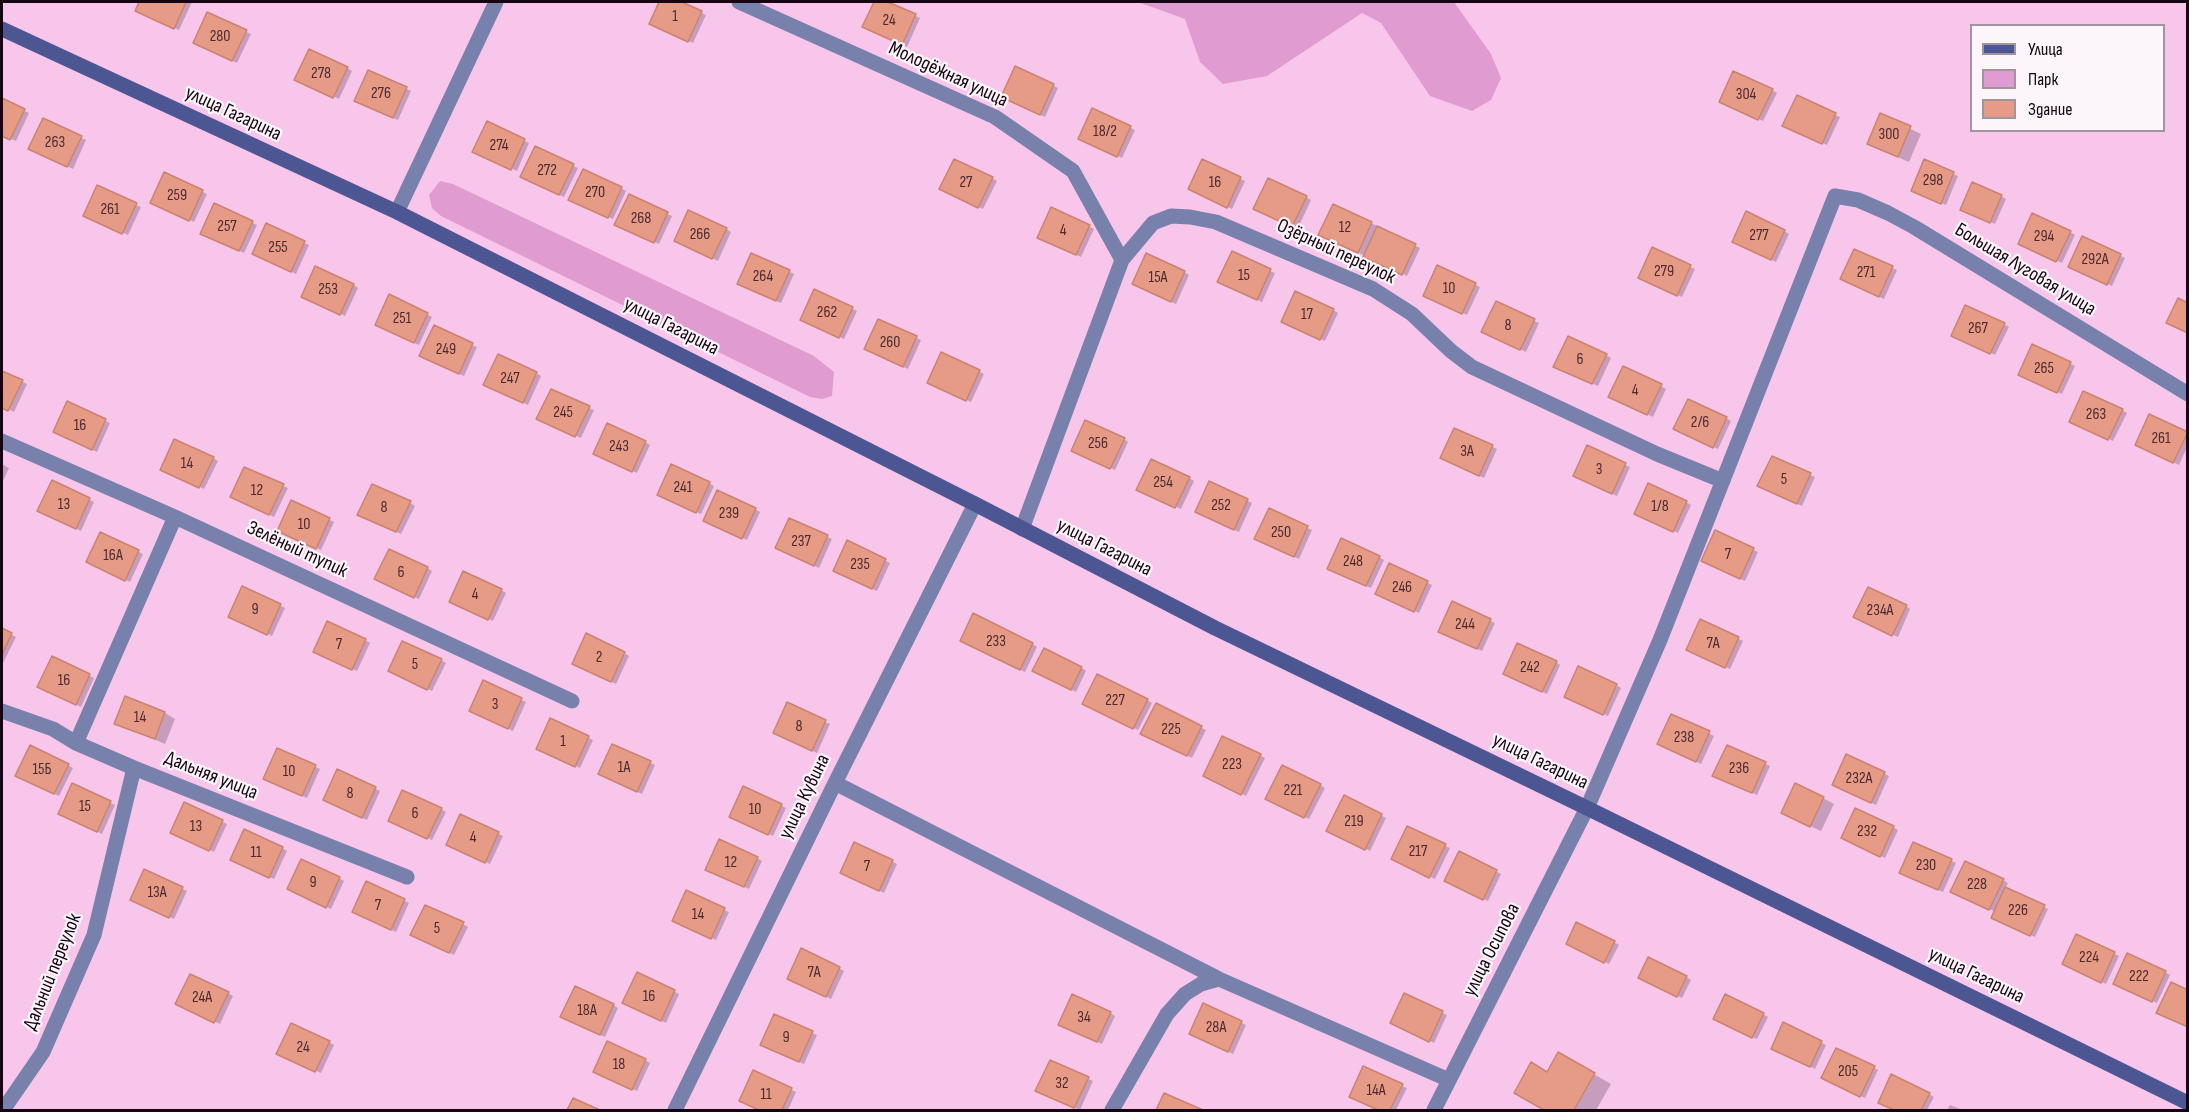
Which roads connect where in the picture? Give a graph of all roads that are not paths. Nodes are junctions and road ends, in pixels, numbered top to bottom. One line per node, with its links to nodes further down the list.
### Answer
1 (496, 2): 5 (street)
2 (739, 2): 6 (street, Молодёжная улица)
3 (2, 29): 5 (main road, улица Гагарина)
4 (1835, 196): 7 (street, Большая Луговая улица); 9 (street, улица Осипова)
5 (397, 212): 10 (main road, улица Гагарина)
6 (1122, 260): 9 (street, Озёрный переулок); 12 (street, Озёрный переулок)
7 (2187, 394)
8 (2, 441): 11 (street, Зелёный тупик)
9 (1723, 481): 18 (street, улица Осипова)
10 (975, 504): 12 (main road, улица Гагарина); 17 (street, улица Кувина)
11 (175, 517): 13 (street, Зелёный тупик); 15 (street)
12 (1022, 529): 18 (main road, улица Гагарина)
13 (572, 701)
14 (2, 711): 15 (street, Дальняя улица)
15 (76, 743): 16 (street, Дальняя улица)
16 (134, 768): 19 (street, Дальняя улица); 23 (street, Дальний переулок)
17 (835, 783): 20 (street); 24 (street, улица Кувина)
18 (1587, 808): 21 (street, улица Осипова); 22 (main road, улица Гагарина)
19 (407, 877)
20 (1219, 979): 21 (street); 25 (street)
21 (1449, 1080): 26 (street, улица Осипова)
22 (2187, 1103)
23 (3, 1110)
24 (675, 1110)
25 (1112, 1110)
26 (1434, 1110)

